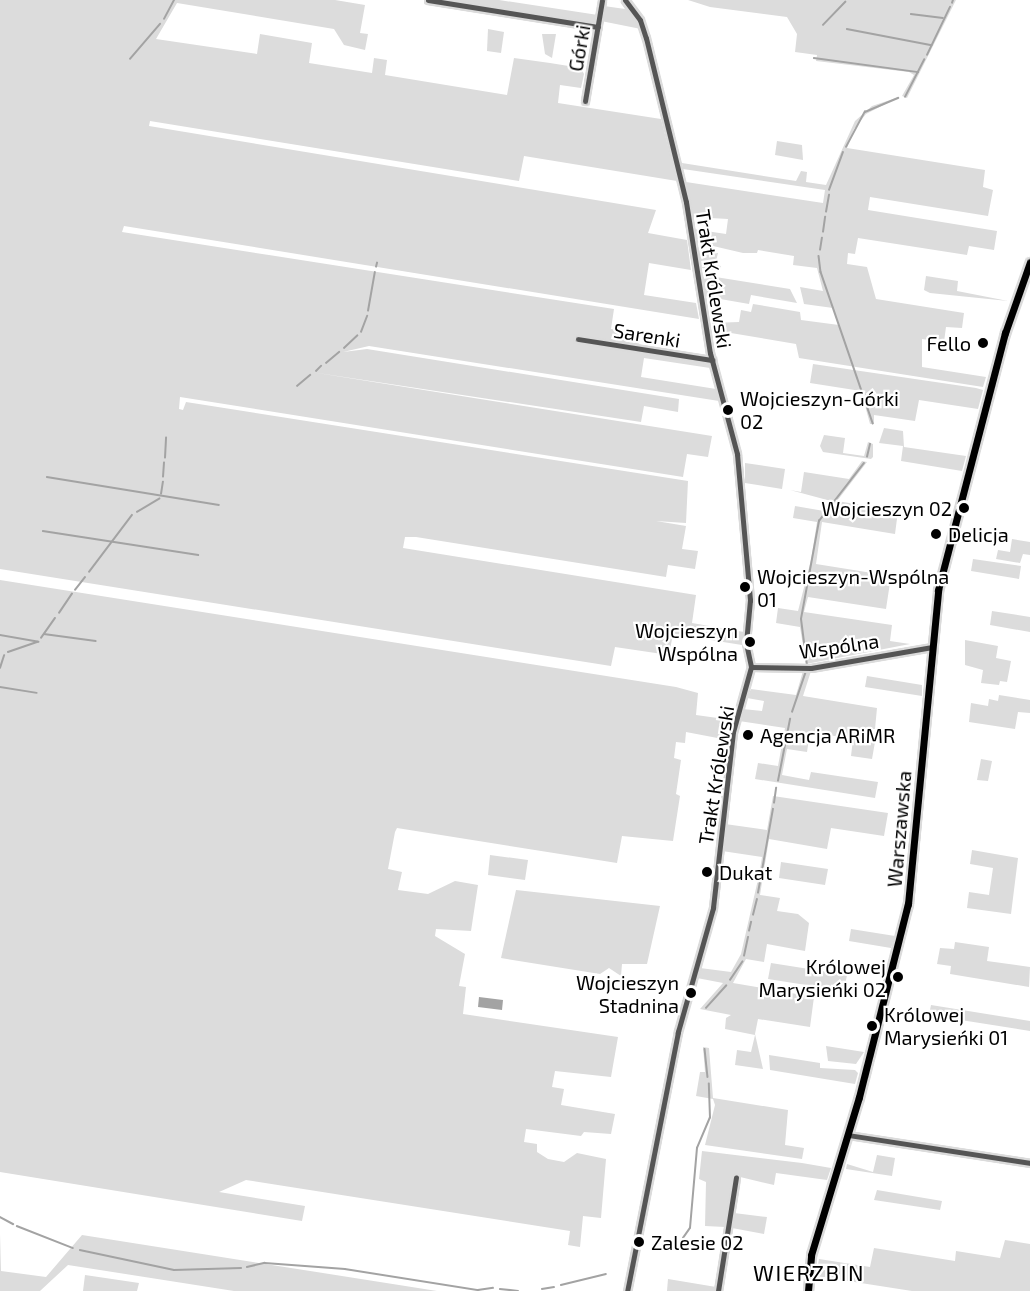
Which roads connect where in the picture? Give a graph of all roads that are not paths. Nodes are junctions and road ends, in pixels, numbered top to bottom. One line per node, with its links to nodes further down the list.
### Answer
1 (428, 0): 4 (street)
2 (602, 0): 4 (street, Górki)
3 (625, 0): 8 (street, Trakt Królewski)
4 (598, 27): 5 (street, Górki)
5 (585, 100)
6 (1030, 262): 9 (main road, Warszawska)
7 (578, 339): 8 (street, Sarenki)
8 (712, 360): 10 (street, Trakt Królewski)
9 (932, 647): 10 (street, Wspólna); 11 (main road, Warszawska)
10 (751, 667): 14 (street, Trakt Królewski)
11 (849, 1135): 12 (street); 16 (main road, Warszawska)
12 (1030, 1163)
13 (736, 1177): 15 (street)
14 (627, 1291)
15 (718, 1291)
16 (808, 1291)

